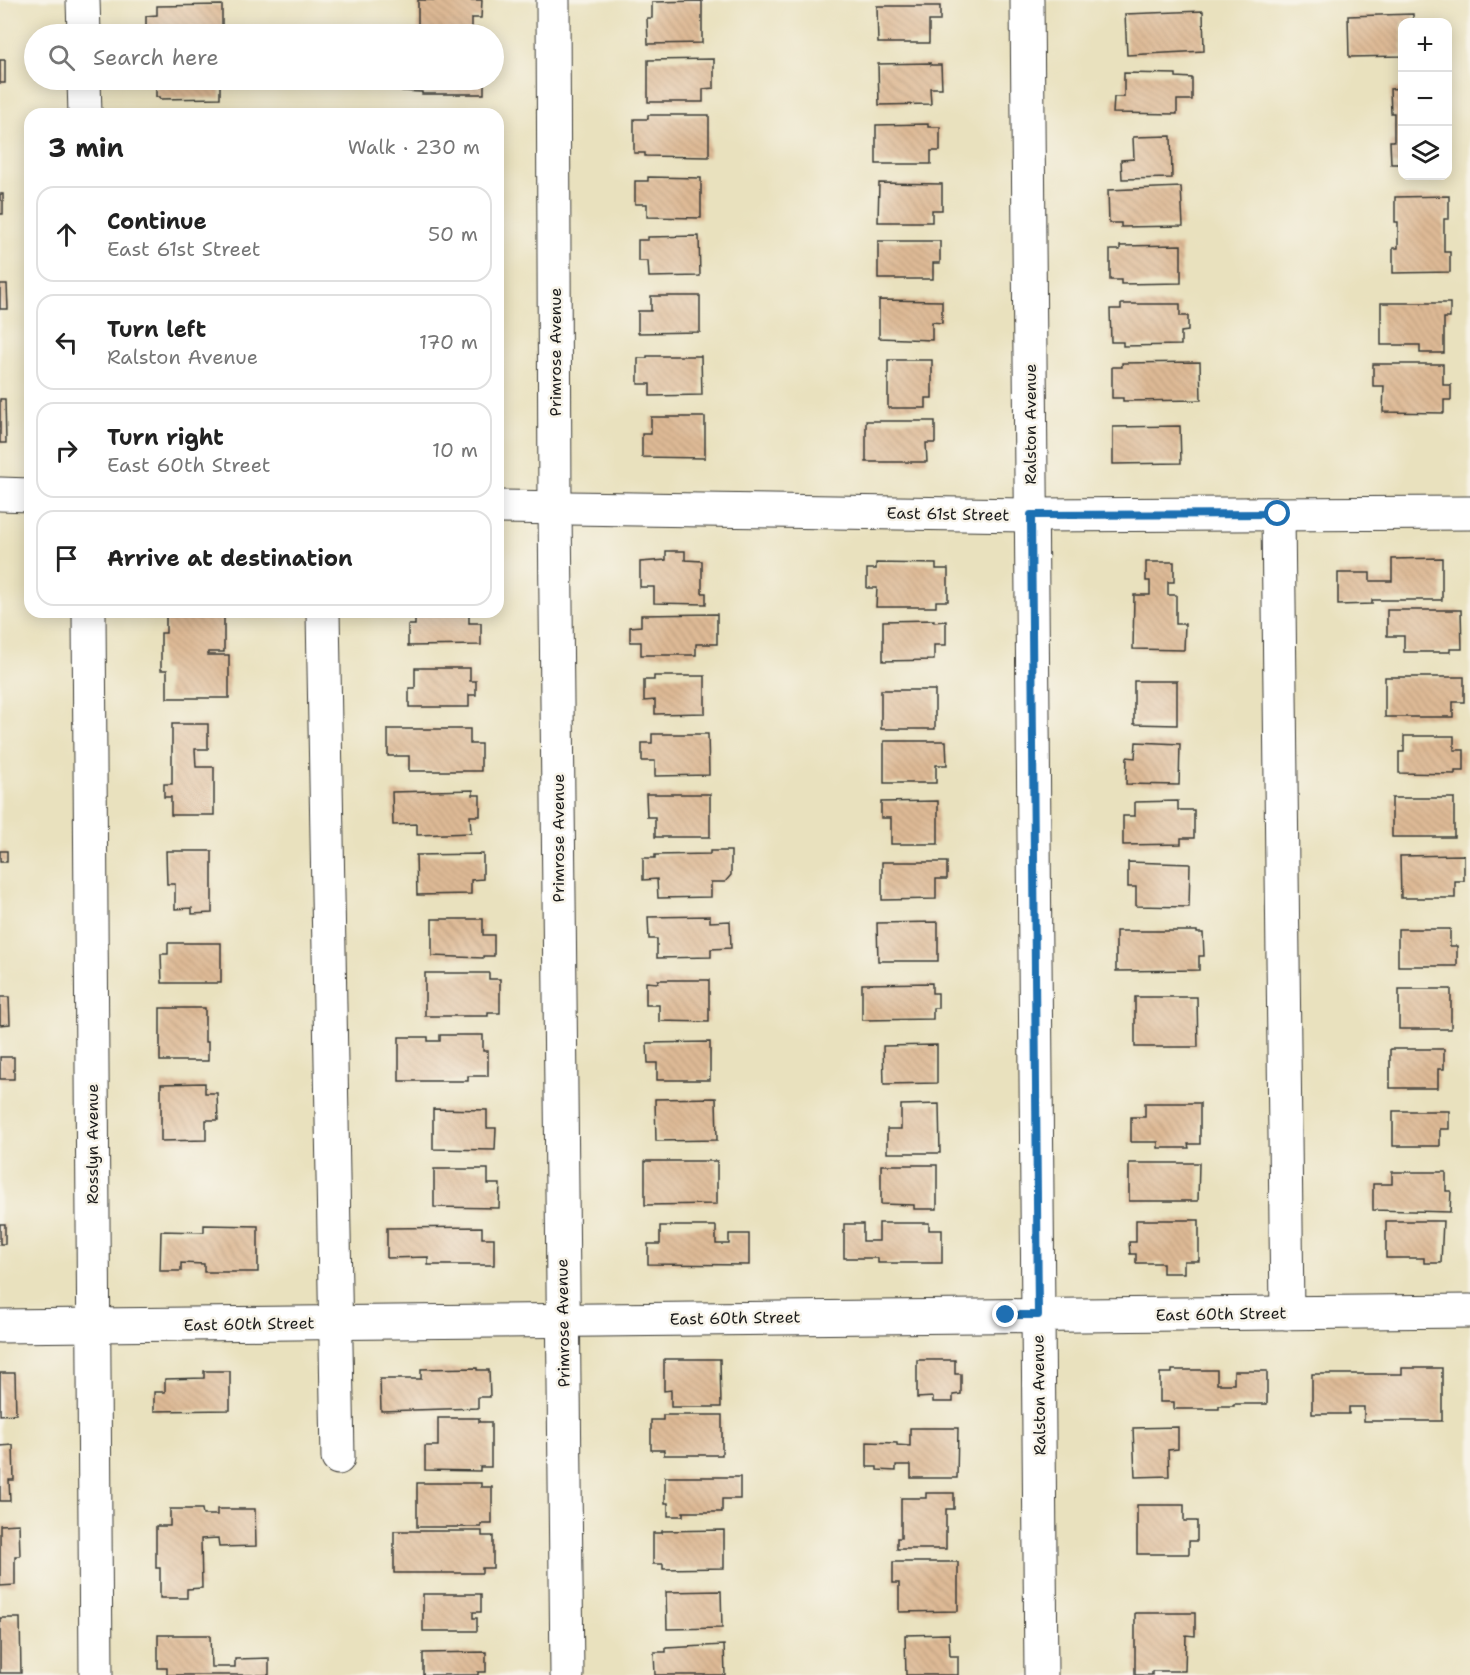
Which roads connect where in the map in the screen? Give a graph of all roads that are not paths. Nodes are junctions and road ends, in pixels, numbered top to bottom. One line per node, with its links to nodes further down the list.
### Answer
1 (83, 0): 4 (street)
2 (553, 0): 10 (street, Primrose Avenue)
3 (1027, 0): 13 (street, Ralston Avenue)
4 (84, 24)
5 (84, 90): 6 (street)
6 (85, 108)
7 (0, 494): 8 (street)
8 (24, 495)
9 (504, 507): 10 (street, East 61st Street)
10 (555, 508): 13 (street, East 61st Street); 19 (street, Primrose Avenue)
11 (1470, 513): 12 (street, East 61st Street)
12 (1278, 514): 13 (street, East 61st Street); 17 (street)
13 (1031, 515): 18 (street, Ralston Avenue)
14 (89, 618): 21 (street, Rosslyn Avenue)
15 (323, 618): 20 (street)
16 (1470, 1311): 17 (street, East 60th Street)
17 (1287, 1313): 18 (street, East 60th Street)
18 (1038, 1315): 19 (street, East 60th Street); 26 (street, Ralston Avenue)
19 (562, 1320): 20 (street, East 60th Street); 25 (street, Primrose Avenue)
20 (336, 1323): 21 (street, East 60th Street); 23 (street)
21 (93, 1325): 22 (street, East 60th Street); 24 (street, Rosslyn Avenue)
22 (0, 1326)
23 (338, 1458)
24 (96, 1675)
25 (567, 1675)
26 (1041, 1675)

